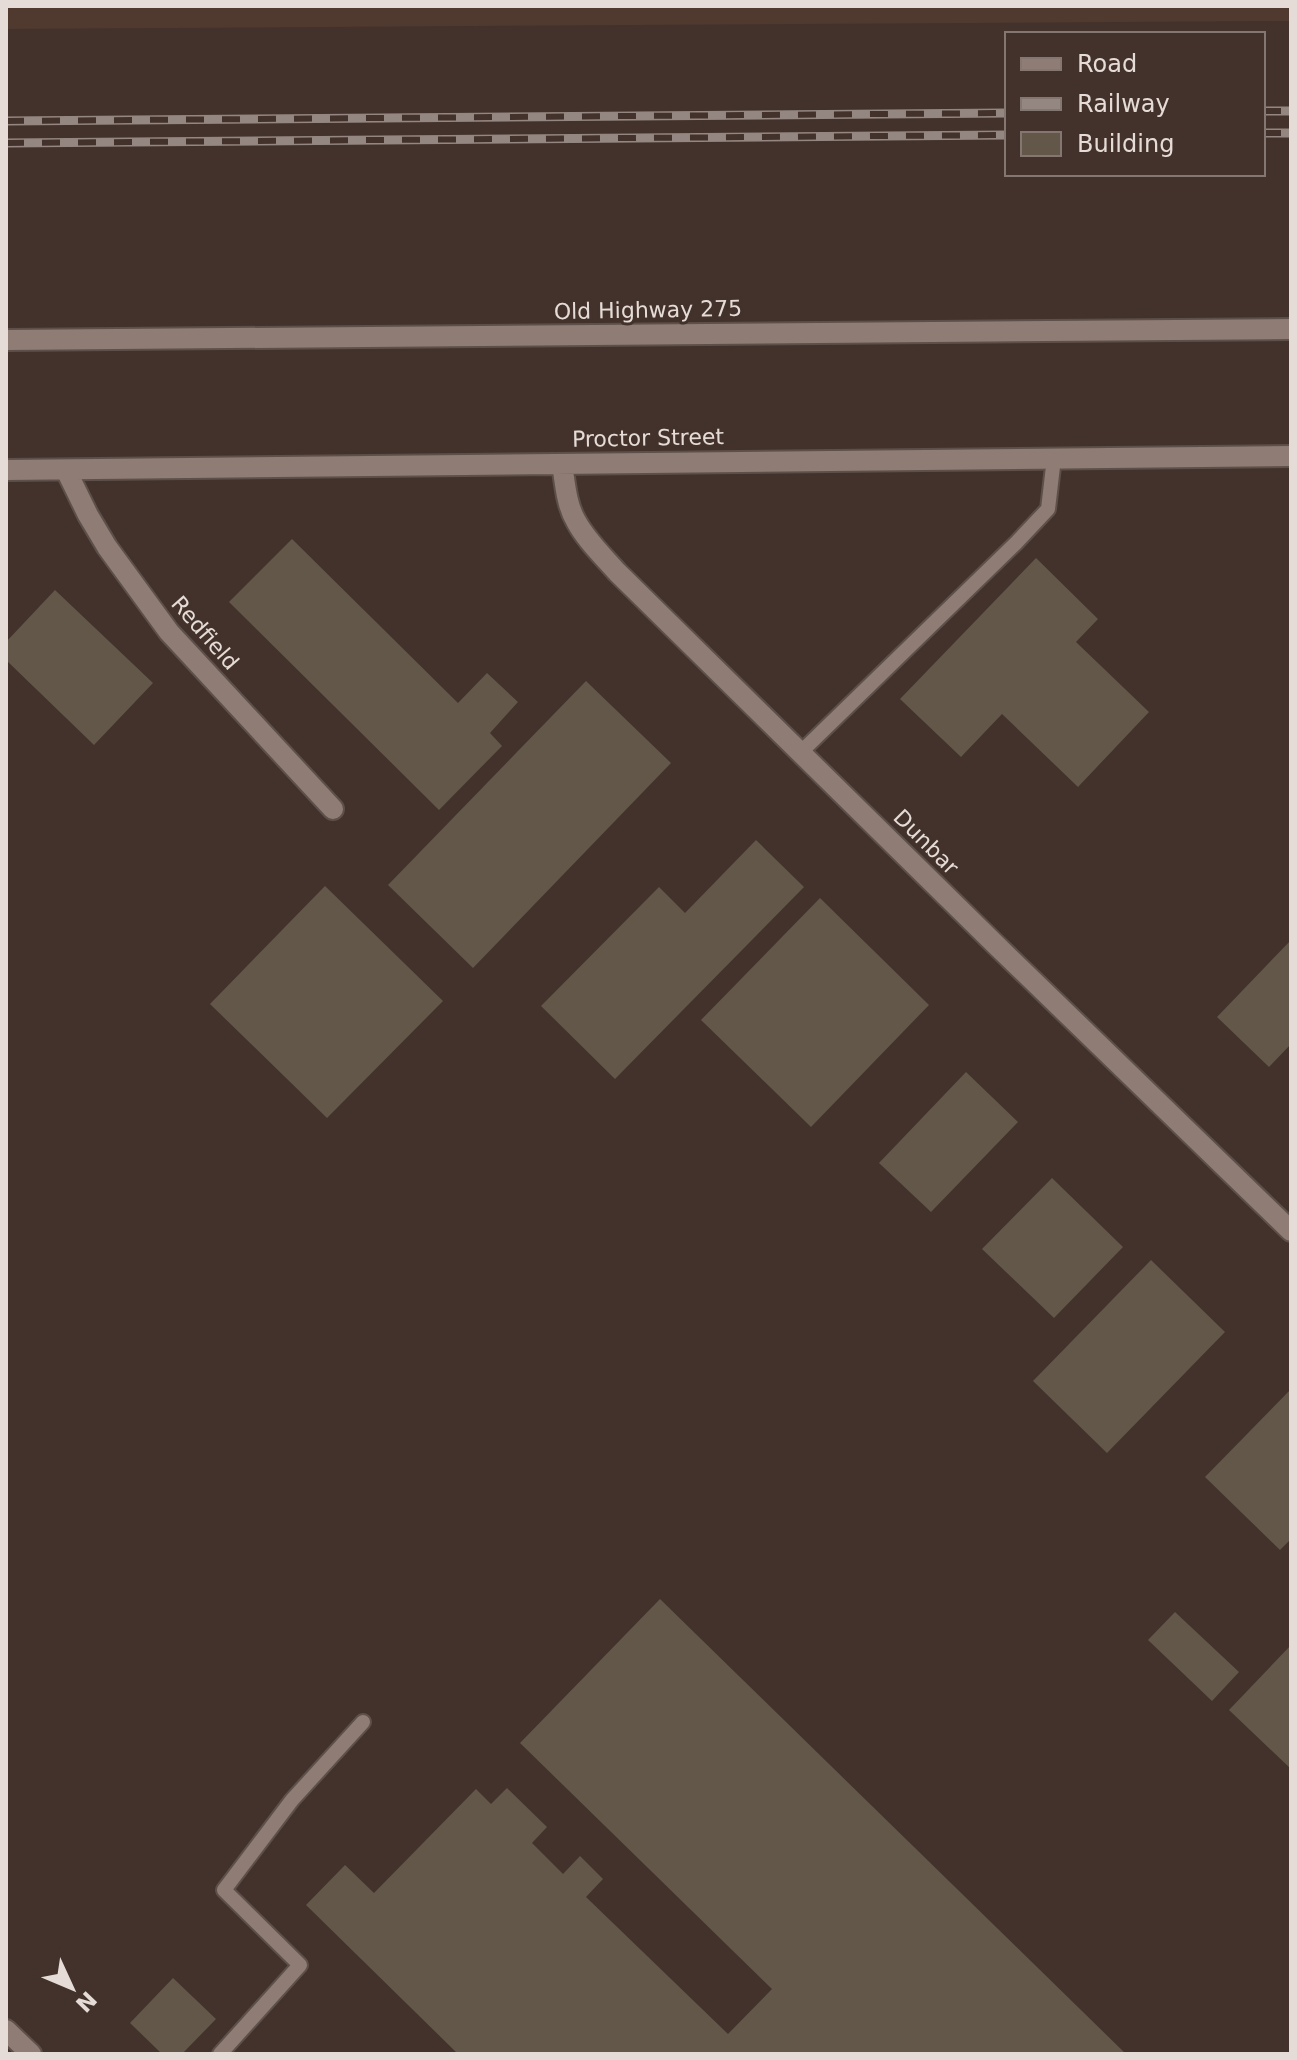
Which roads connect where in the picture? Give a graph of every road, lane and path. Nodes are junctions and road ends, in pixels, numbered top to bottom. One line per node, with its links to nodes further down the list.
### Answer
1 (1291, 329): 2 (street, Old Highway 275)
2 (6, 340)
3 (1291, 456): 4 (street, Proctor Street)
4 (1054, 458): 5 (street, Proctor Street); 8 (lane)
5 (562, 464): 7 (street, Proctor Street); 8 (street, Dunbar)
6 (6, 470): 7 (street, Proctor Street)
7 (66, 470): 9 (street, Redfield)
8 (801, 752): 10 (street, Dunbar)
9 (333, 809)
10 (1291, 1231)
11 (363, 1722): 14 (lane)
12 (6, 2030): 13 (street)
13 (31, 2054)
14 (221, 2054)

